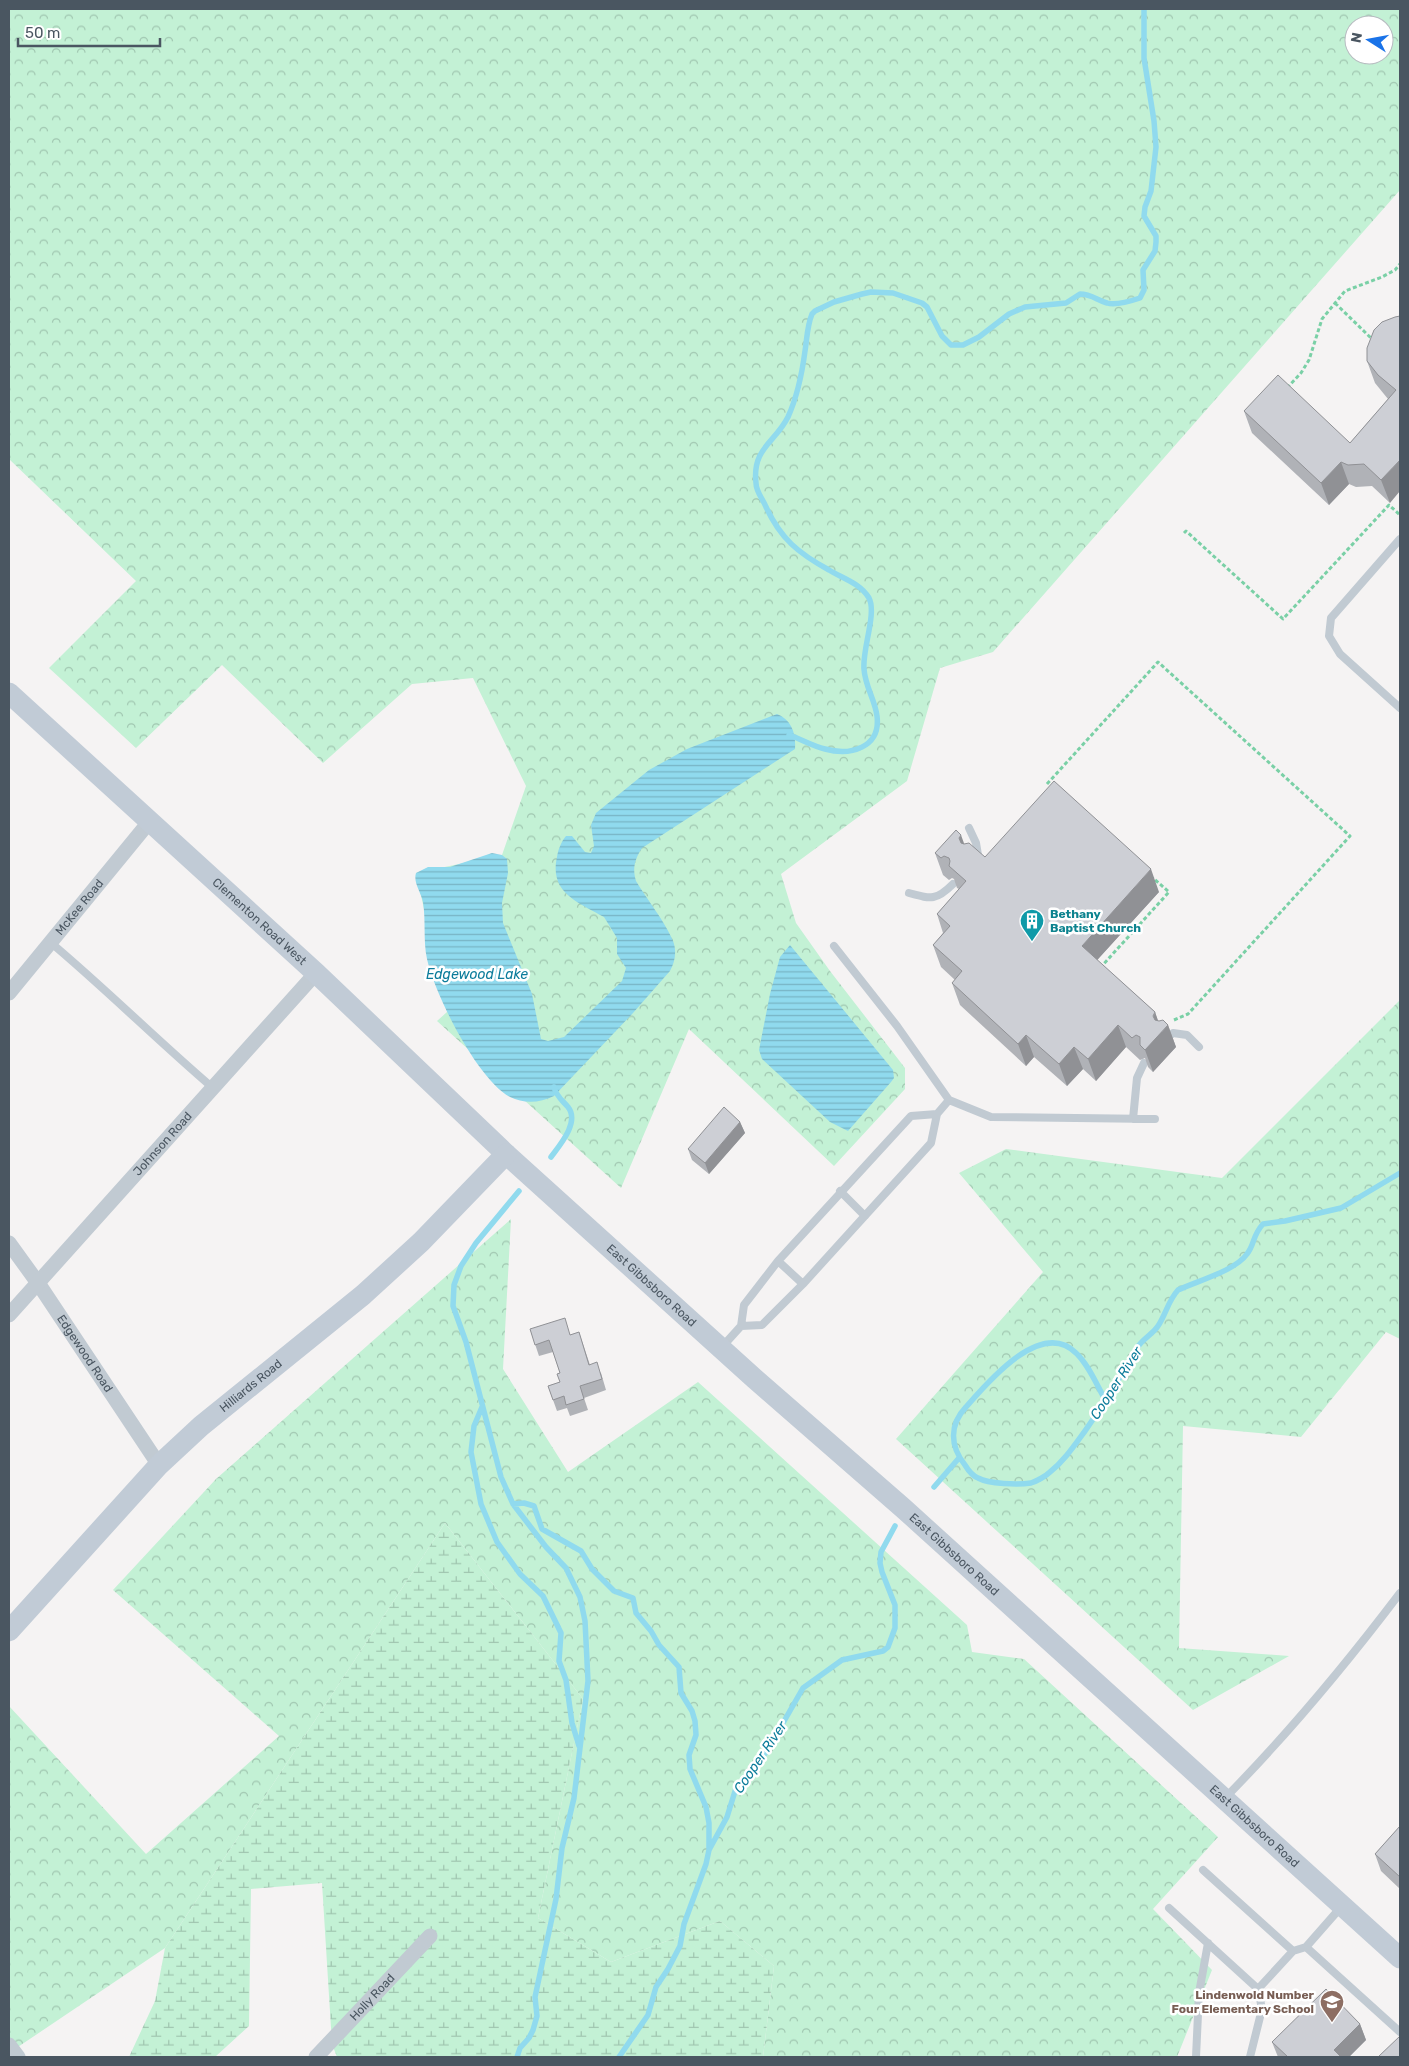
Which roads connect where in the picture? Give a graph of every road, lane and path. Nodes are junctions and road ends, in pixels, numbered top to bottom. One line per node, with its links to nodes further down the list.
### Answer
1 (1400, 264): 2 (path)
2 (1335, 303): 3 (path); 4 (path)
3 (1377, 343)
4 (1284, 392)
5 (1400, 515): 6 (path)
6 (1184, 533)
7 (1400, 539): 9 (lane)
8 (9, 693): 11 (main road, Clementon Road West)
9 (1400, 708)
10 (1054, 790): 22 (path)
11 (150, 821): 17 (street, McKee Road); 19 (main road, Clementon Road West)
12 (968, 828): 13 (lane)
13 (973, 861)
14 (1147, 873): 20 (path)
15 (953, 884): 16 (lane)
16 (909, 893)
17 (50, 942): 21 (street, McKee Road); 26 (lane)
18 (834, 946): 27 (lane)
19 (316, 973): 26 (street, Johnson Road); 31 (main road, Clementon Road West)
20 (1095, 973)
21 (9, 993)
22 (1171, 1022)
23 (1167, 1038): 24 (lane)
24 (1199, 1047)
25 (1144, 1064): 29 (lane)
26 (213, 1088): 36 (street, Johnson Road)
27 (949, 1100): 28 (lane); 29 (lane)
28 (937, 1114): 32 (lane); 33 (lane)
29 (1133, 1119): 30 (lane)
30 (1155, 1119)
31 (506, 1154): 40 (main road, East Gibbsboro Road); 41 (main road, Hilliards Road)
32 (840, 1191): 33 (lane); 35 (lane)
33 (865, 1216): 37 (lane)
34 (9, 1243): 36 (street, Edgewood Road)
35 (778, 1261): 37 (lane); 39 (lane)
36 (38, 1283): 38 (street, Johnson Road); 41 (street, Edgewood Road)
37 (803, 1284): 39 (lane)
38 (9, 1315)
39 (741, 1326): 40 (lane)
40 (721, 1348): 44 (main road, East Gibbsboro Road)
41 (160, 1465): 43 (main road, Hilliards Road)
42 (1400, 1592): 44 (lane)
43 (9, 1631)
44 (1224, 1799): 46 (main road, East Gibbsboro Road)
45 (1203, 1870): 51 (lane)
46 (1342, 1906): 50 (lane); 52 (main road, East Gibbsboro Road)
47 (1169, 1908): 49 (lane)
48 (430, 1936): 57 (street, Holly Road)
49 (1208, 1943): 53 (lane); 58 (lane)
50 (1306, 1946): 51 (lane); 54 (lane)
51 (1293, 1951): 53 (lane)
52 (1398, 1951)
53 (1258, 1989): 59 (lane)
54 (1400, 2032)
55 (9, 2045): 56 (street)
56 (18, 2057)
57 (316, 2057)
58 (1196, 2057)
59 (1250, 2057)

